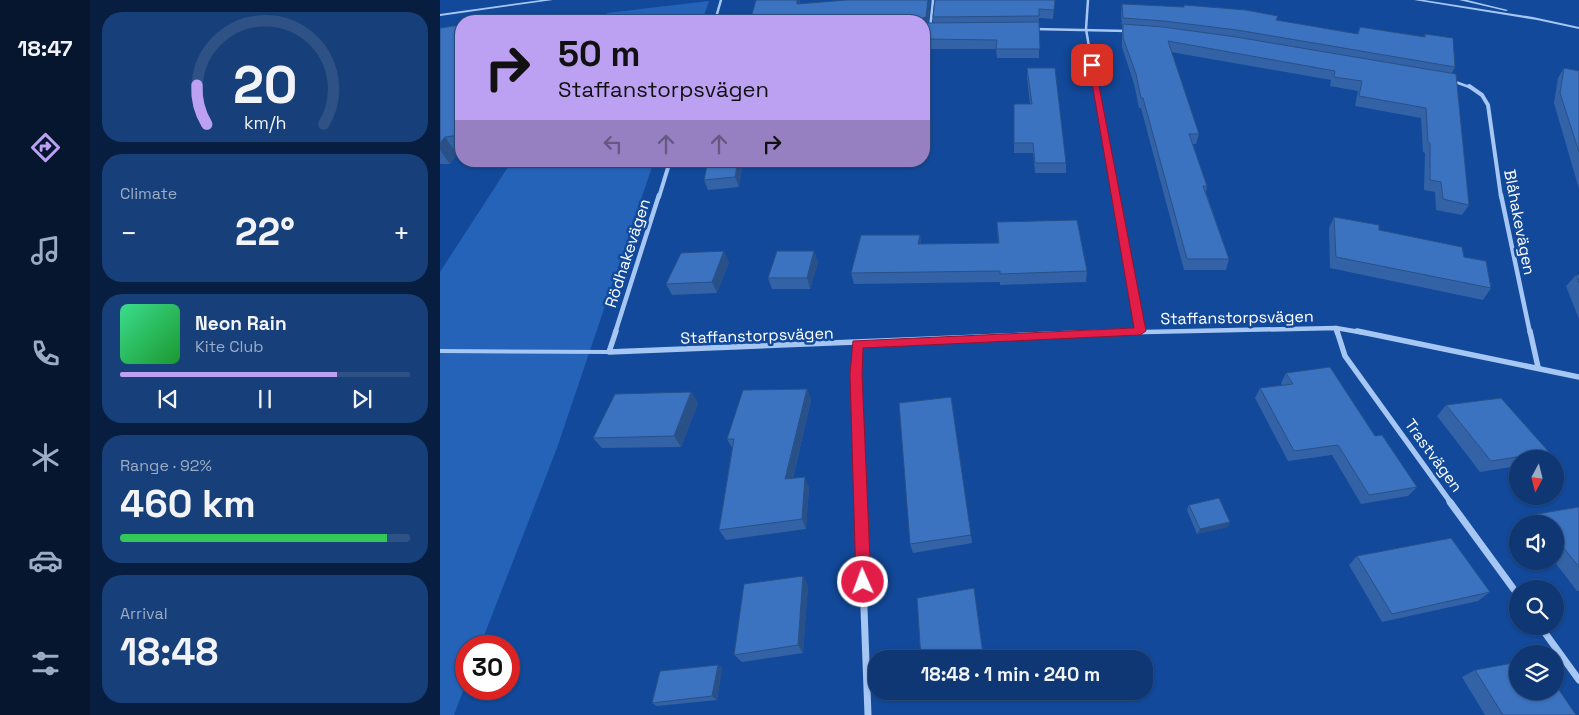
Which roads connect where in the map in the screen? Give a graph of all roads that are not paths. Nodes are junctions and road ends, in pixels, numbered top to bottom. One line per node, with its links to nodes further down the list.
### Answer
1 (550, 0): 7 (street)
2 (721, 0): 8 (street)
3 (933, 0): 12 (street)
4 (1088, 0): 10 (street)
5 (1416, 0): 9 (street)
6 (1460, 0): 9 (street)
7 (440, 15)
8 (717, 15)
9 (1537, 19): 11 (street)
10 (1086, 28): 14 (street); 15 (street); 19 (street)
11 (1579, 28)
12 (930, 29): 13 (street)
13 (939, 29)
14 (1027, 29)
15 (1136, 31)
16 (1441, 78): 23 (street, Blåhakevägen)
17 (668, 167): 22 (street, Rödhakevägen)
18 (1336, 328): 19 (street, Staffanstorpsvägen); 23 (street, Staffanstorpsvägen); 25 (street, Trastvägen)
19 (1140, 331): 20 (street, Staffanstorpsvägen)
20 (857, 344): 22 (street, Staffanstorpsvägen); 28 (street)
21 (440, 351): 22 (lane, Staffanstorpsvägen)
22 (609, 352)
23 (1538, 367): 24 (street, Staffanstorpsvägen)
24 (1579, 377)
25 (1509, 583)
26 (1546, 635): 27 (street)
27 (1579, 680)
28 (868, 715)

